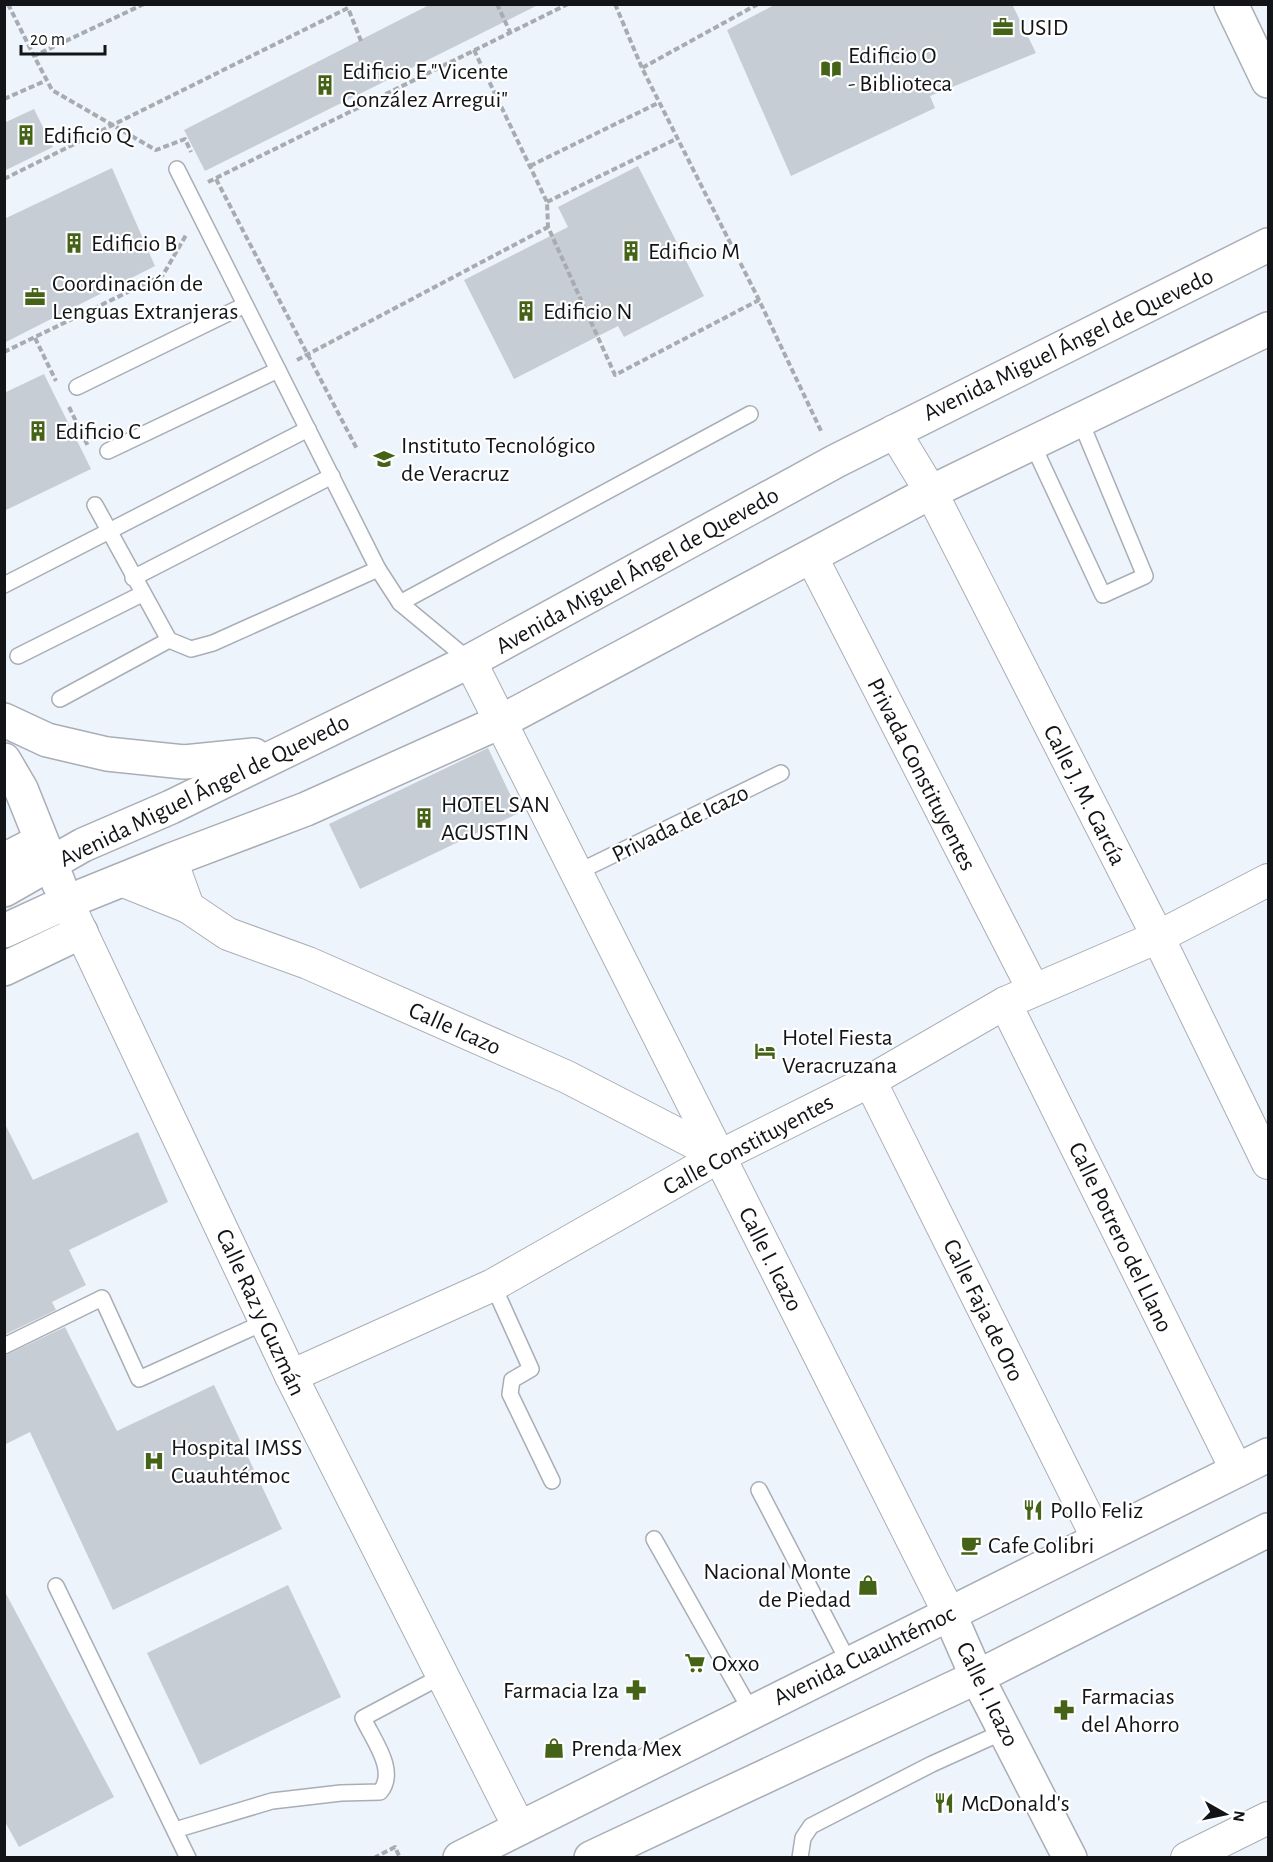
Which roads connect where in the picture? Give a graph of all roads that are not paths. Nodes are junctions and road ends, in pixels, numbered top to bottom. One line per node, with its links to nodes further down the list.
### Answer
1 (1232, 4): 2 (main road)
2 (1269, 81)
3 (177, 169): 5 (lane)
4 (1269, 245): 12 (main road, Avenida Miguel Ángel de Quevedo)
5 (245, 305): 7 (lane); 8 (lane)
6 (1269, 329): 10 (main road, Avenida Miguel Ángel de Quevedo)
7 (278, 370): 11 (lane); 14 (lane)
8 (77, 387)
9 (750, 414): 24 (lane)
10 (1080, 420): 13 (main road, Avenida Miguel Ángel de Quevedo); 13 (lane)
11 (308, 429): 15 (lane); 18 (lane)
12 (894, 431): 16 (street, Calle J. M. García); 27 (main road, Avenida Miguel Ángel de Quevedo)
13 (1032, 443): 16 (main road, Avenida Miguel Ángel de Quevedo)
14 (108, 451)
15 (332, 476): 20 (lane); 21 (lane)
16 (931, 492): 19 (main road, Avenida Miguel Ángel de Quevedo); 48 (street, Calle J. M. García)
17 (95, 505): 18 (lane)
18 (108, 531): 21 (lane); 22 (lane)
19 (812, 558): 30 (main road, Avenida Miguel Ángel de Quevedo); 50 (street, Privada Constituyentes)
20 (378, 569): 24 (lane); 25 (lane)
21 (133, 578): 23 (lane)
22 (4, 585)
23 (142, 594): 25 (lane); 26 (lane)
24 (400, 603): 27 (lane)
25 (169, 640): 28 (lane)
26 (18, 656)
27 (470, 661): 30 (street, Calle I. Icazo); 31 (main road, Avenida Miguel Ángel de Quevedo)
28 (60, 699)
29 (4, 720): 31 (main road)
30 (502, 721): 39 (main road, Avenida Miguel Ángel de Quevedo); 40 (street, Calle I. Icazo)
31 (277, 753): 34 (main road, Avenida Miguel Ángel de Quevedo)
32 (4, 760): 35 (main road, Calle Raz y Guzmán)
33 (781, 773): 40 (lane, Privada de Icazo)
34 (230, 776): 36 (main road, Avenida Miguel Ángel de Quevedo); 39 (main road)
35 (21, 789): 36 (main road, Calle Raz y Guzmán); 37 (main road, Calle Raz y Guzmán)
36 (83, 845): 37 (main road, Avenida Miguel Ángel de Quevedo); 41 (main road, Calle Raz y Guzmán)
37 (46, 853): 38 (main road); 43 (main road, Avenida Miguel Ángel de Quevedo); 44 (main road, Calle Raz y Guzmán)
38 (4, 860)
39 (171, 860): 41 (main road, Avenida Miguel Ángel de Quevedo); 45 (street)
40 (578, 872): 53 (street, Calle I. Icazo)
41 (121, 880): 44 (main road, Avenida Miguel Ángel de Quevedo); 45 (street, Calle Icazo)
42 (1269, 880): 48 (street, Calle Constituyentes)
43 (4, 890)
44 (67, 902): 46 (main road, Avenida Miguel Ángel de Quevedo); 47 (street, Calle Raz y Guzmán)
45 (188, 907): 53 (street, Calle Icazo)
46 (4, 931)
47 (81, 932): 49 (main road); 56 (street, Calle Raz y Guzmán)
48 (1158, 937): 50 (street, Calle Constituyentes); 54 (street, Calle J. M. García)
49 (4, 969)
50 (1033, 989): 51 (street, Calle Constituyentes)
51 (1005, 1003): 52 (street, Calle Constituyentes); 60 (street, Calle Potrero del Llano)
52 (870, 1081): 53 (street, Calle Constituyentes); 65 (street, Calle Faja de Oro)
53 (720, 1156): 55 (street, Calle Constituyentes); 67 (street, Calle I. Icazo)
54 (1269, 1163)
55 (493, 1285): 58 (street, Calle Constituyentes); 61 (lane)
56 (265, 1322): 57 (lane); 58 (street, Calle Raz y Guzmán)
57 (4, 1346)
58 (291, 1376): 69 (street, Calle Raz y Guzmán)
59 (1269, 1455): 60 (main road, Avenida Cuauhtémoc)
60 (1237, 1471): 65 (main road, Avenida Cuauhtémoc)
61 (552, 1481)
62 (759, 1490): 68 (lane)
63 (1269, 1530): 70 (main road)
64 (654, 1539): 71 (lane)
65 (1098, 1539): 67 (main road, Avenida Cuauhtémoc)
66 (56, 1586): 75 (lane)
67 (949, 1613): 68 (main road, Avenida Cuauhtémoc); 70 (main road, Calle I. Icazo)
68 (849, 1663): 71 (main road, Avenida Cuauhtémoc)
69 (442, 1676): 74 (street, Calle Raz y Guzmán); 75 (lane)
70 (978, 1677): 72 (main road, Calle I. Icazo); 78 (main road)
71 (751, 1711): 74 (main road, Avenida Cuauhtémoc)
72 (1005, 1731): 79 (lane); 80 (main road, Calle I. Icazo)
73 (1269, 1818): 81 (street)
74 (519, 1827): 77 (main road, Avenida Cuauhtémoc)
75 (175, 1830): 76 (lane)
76 (188, 1857)
77 (460, 1857)
78 (591, 1857)
79 (800, 1857)
80 (1070, 1857)
81 (1187, 1857)

